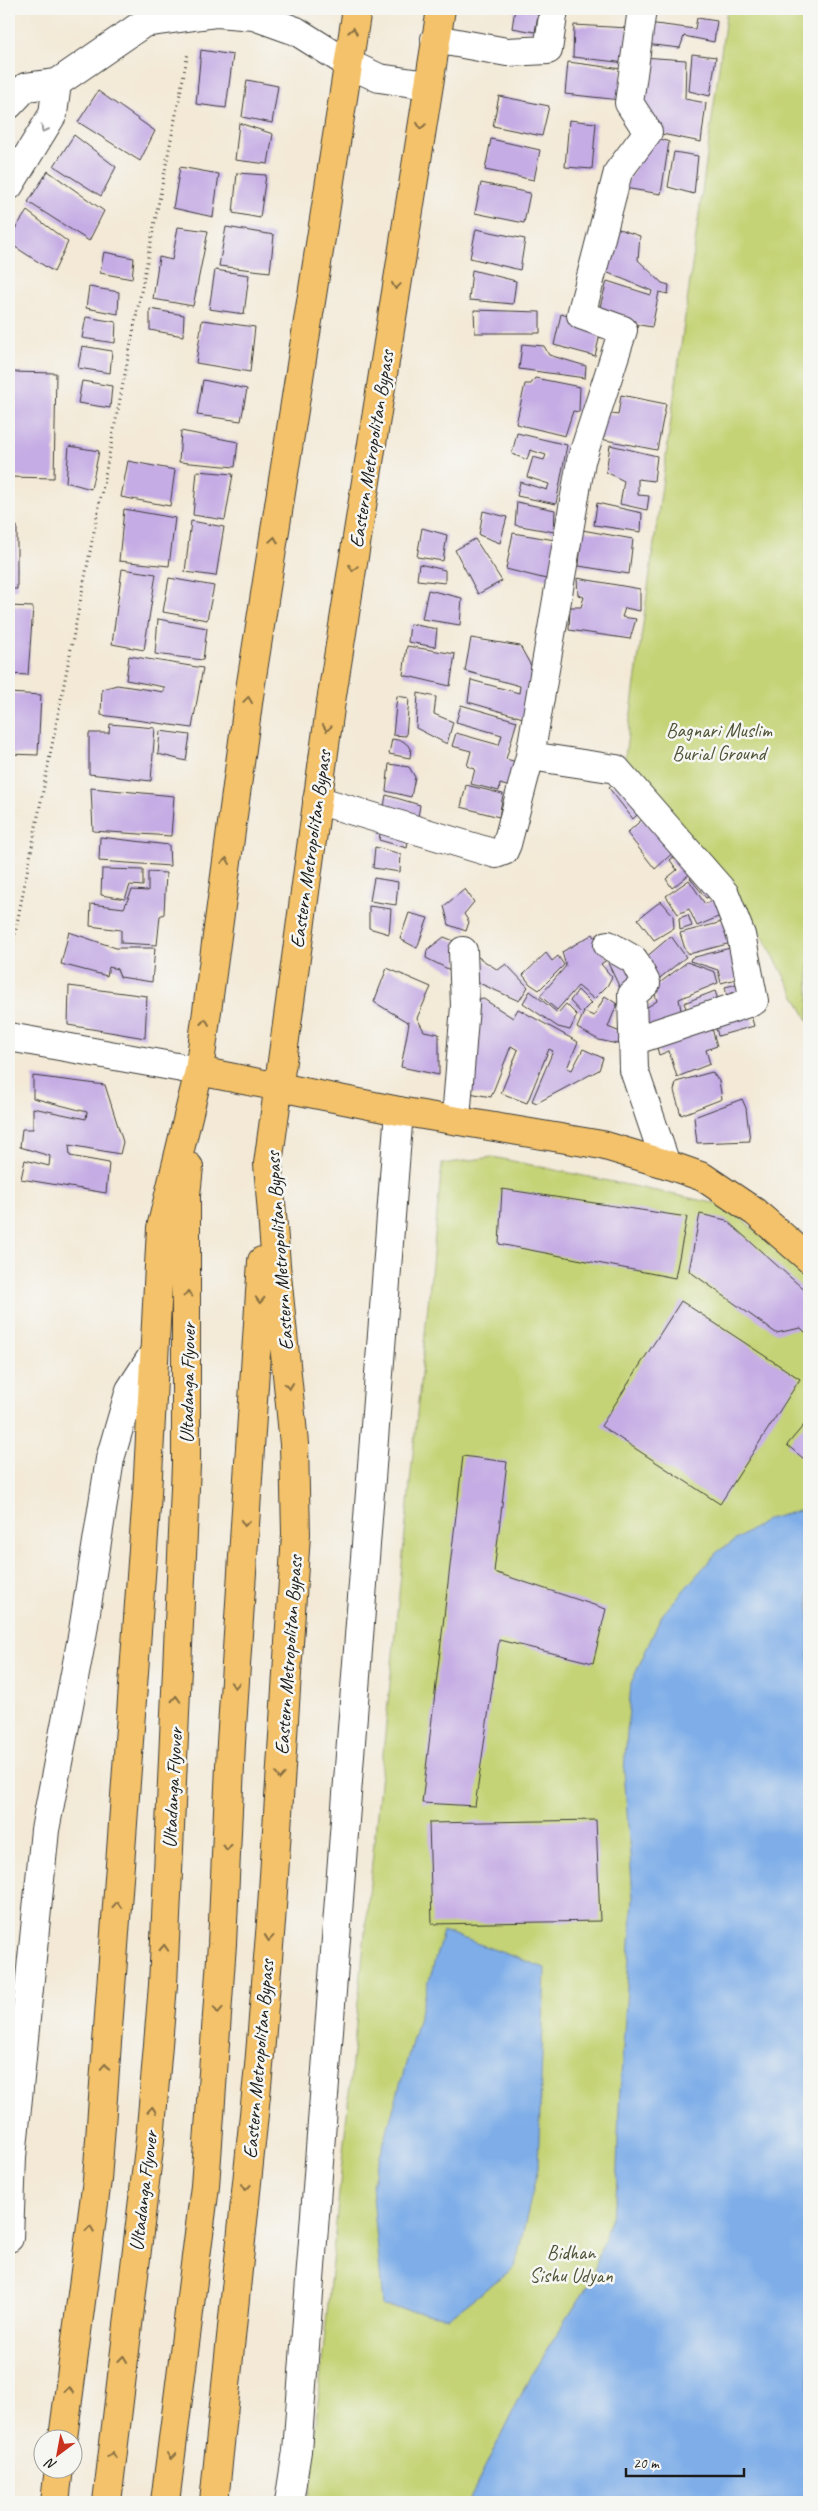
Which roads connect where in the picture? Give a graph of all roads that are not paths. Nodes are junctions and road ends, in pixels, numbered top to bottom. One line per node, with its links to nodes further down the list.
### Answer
1 (357, 9): 6 (main road, one-way to 1)
2 (440, 9): 5 (main road, Eastern Metropolitan Bypass)
3 (554, 9): 5 (street)
4 (642, 9): 11 (street)
5 (435, 39): 8 (main road, Eastern Metropolitan Bypass)
6 (347, 63): 7 (street); 8 (street); 17 (main road, one-way to 6)
7 (57, 83): 9 (street); 10 (street, one-way to 10)
8 (427, 85): 12 (main road, Eastern Metropolitan Bypass, one-way to 12)
9 (9, 105)
10 (9, 186)
11 (530, 756): 12 (street); 16 (street)
12 (317, 800): 18 (main road, Eastern Metropolitan Bypass)
13 (608, 945): 16 (street)
14 (463, 951): 20 (street)
15 (9, 1037): 17 (street)
16 (633, 1041): 22 (street)
17 (199, 1071): 18 (main road); 24 (main road); 29 (main road, Ultadanga Flyover, one-way to 17)
18 (279, 1086): 19 (main road); 21 (main road, Eastern Metropolitan Bypass)
19 (399, 1111): 20 (main road); 32 (street)
20 (456, 1119): 22 (main road)
21 (268, 1164): 30 (main road, one-way to 30); 31 (main road, Eastern Metropolitan Bypass, one-way to 31)
22 (666, 1164): 23 (main road)
23 (809, 1259)
24 (154, 1353): 25 (street); 26 (main road, one-way to 24)
25 (9, 2238)
26 (64, 2428)
27 (58, 2478): 28 (main road)
28 (54, 2502)
29 (107, 2502)
30 (165, 2502)
31 (214, 2502)
32 (289, 2502)

